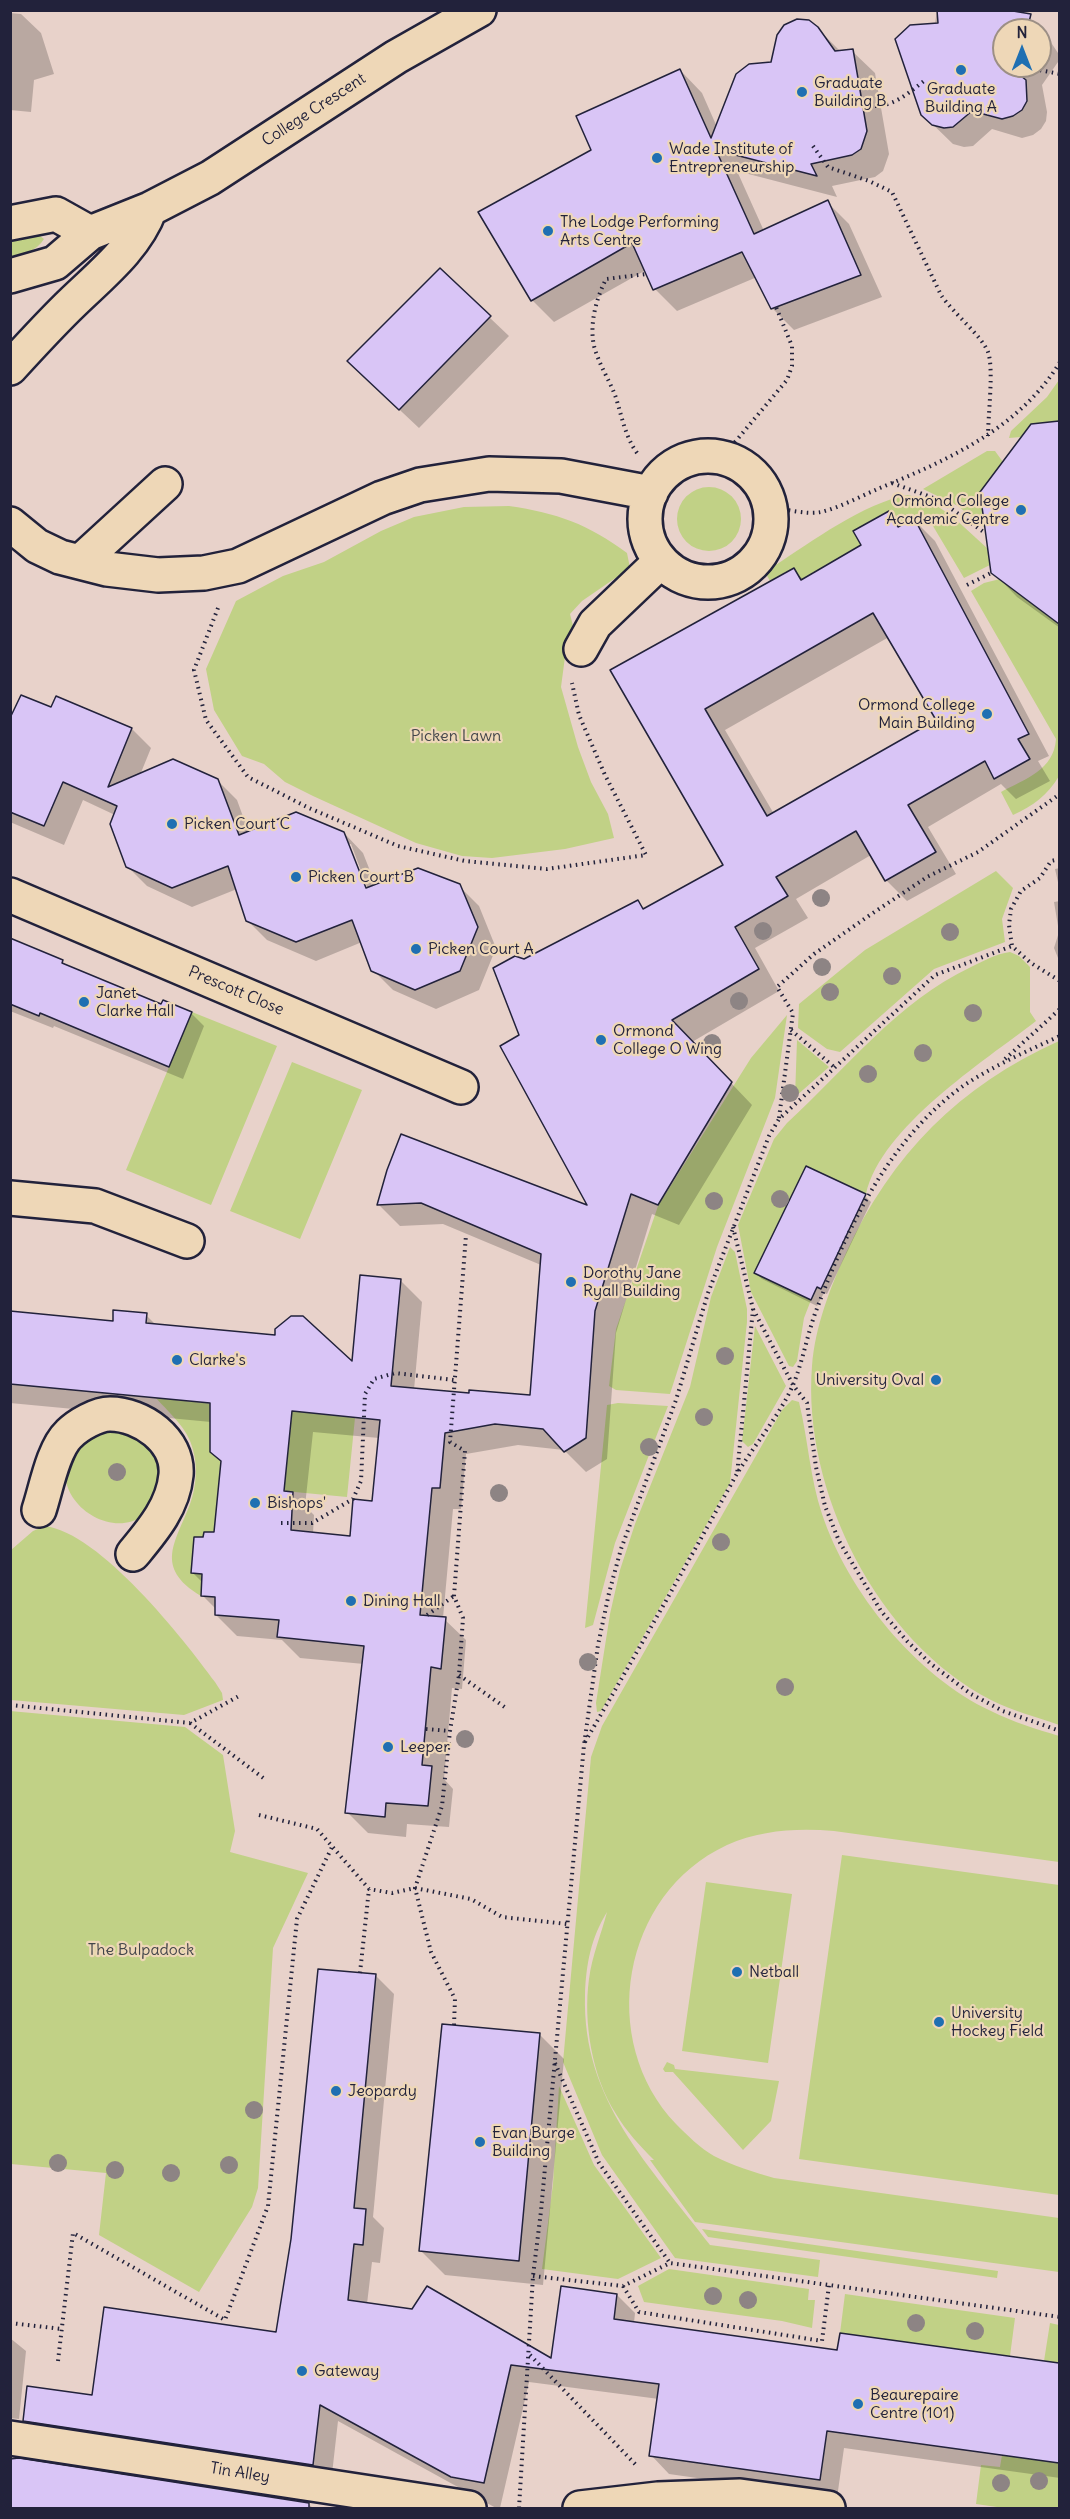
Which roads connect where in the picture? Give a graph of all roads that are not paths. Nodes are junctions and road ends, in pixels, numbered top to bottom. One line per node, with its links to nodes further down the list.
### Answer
1 (478, 10): 2 (main road, College Crescent)
2 (150, 209): 4 (main road, College Crescent); 6 (main road)
3 (10, 222): 4 (main road)
4 (90, 233): 5 (main road, College Crescent)
5 (10, 276)
6 (10, 368)
7 (165, 484): 11 (main road)
8 (656, 485): 10 (main road); 10 (main road); 11 (main road)
9 (10, 524): 11 (main road)
10 (660, 561): 12 (main road)
11 (80, 562)
12 (581, 649)
13 (10, 895): 14 (main road, Prescott Close)
14 (461, 1087)
15 (10, 1198): 16 (main road)
16 (187, 1241)
17 (39, 1510): 18 (main road)
18 (133, 1554)
19 (10, 2438): 21 (main road, Tin Alley)
20 (739, 2502): 22 (main road); 23 (main road)
21 (469, 2508)
22 (580, 2508)
23 (828, 2508)

